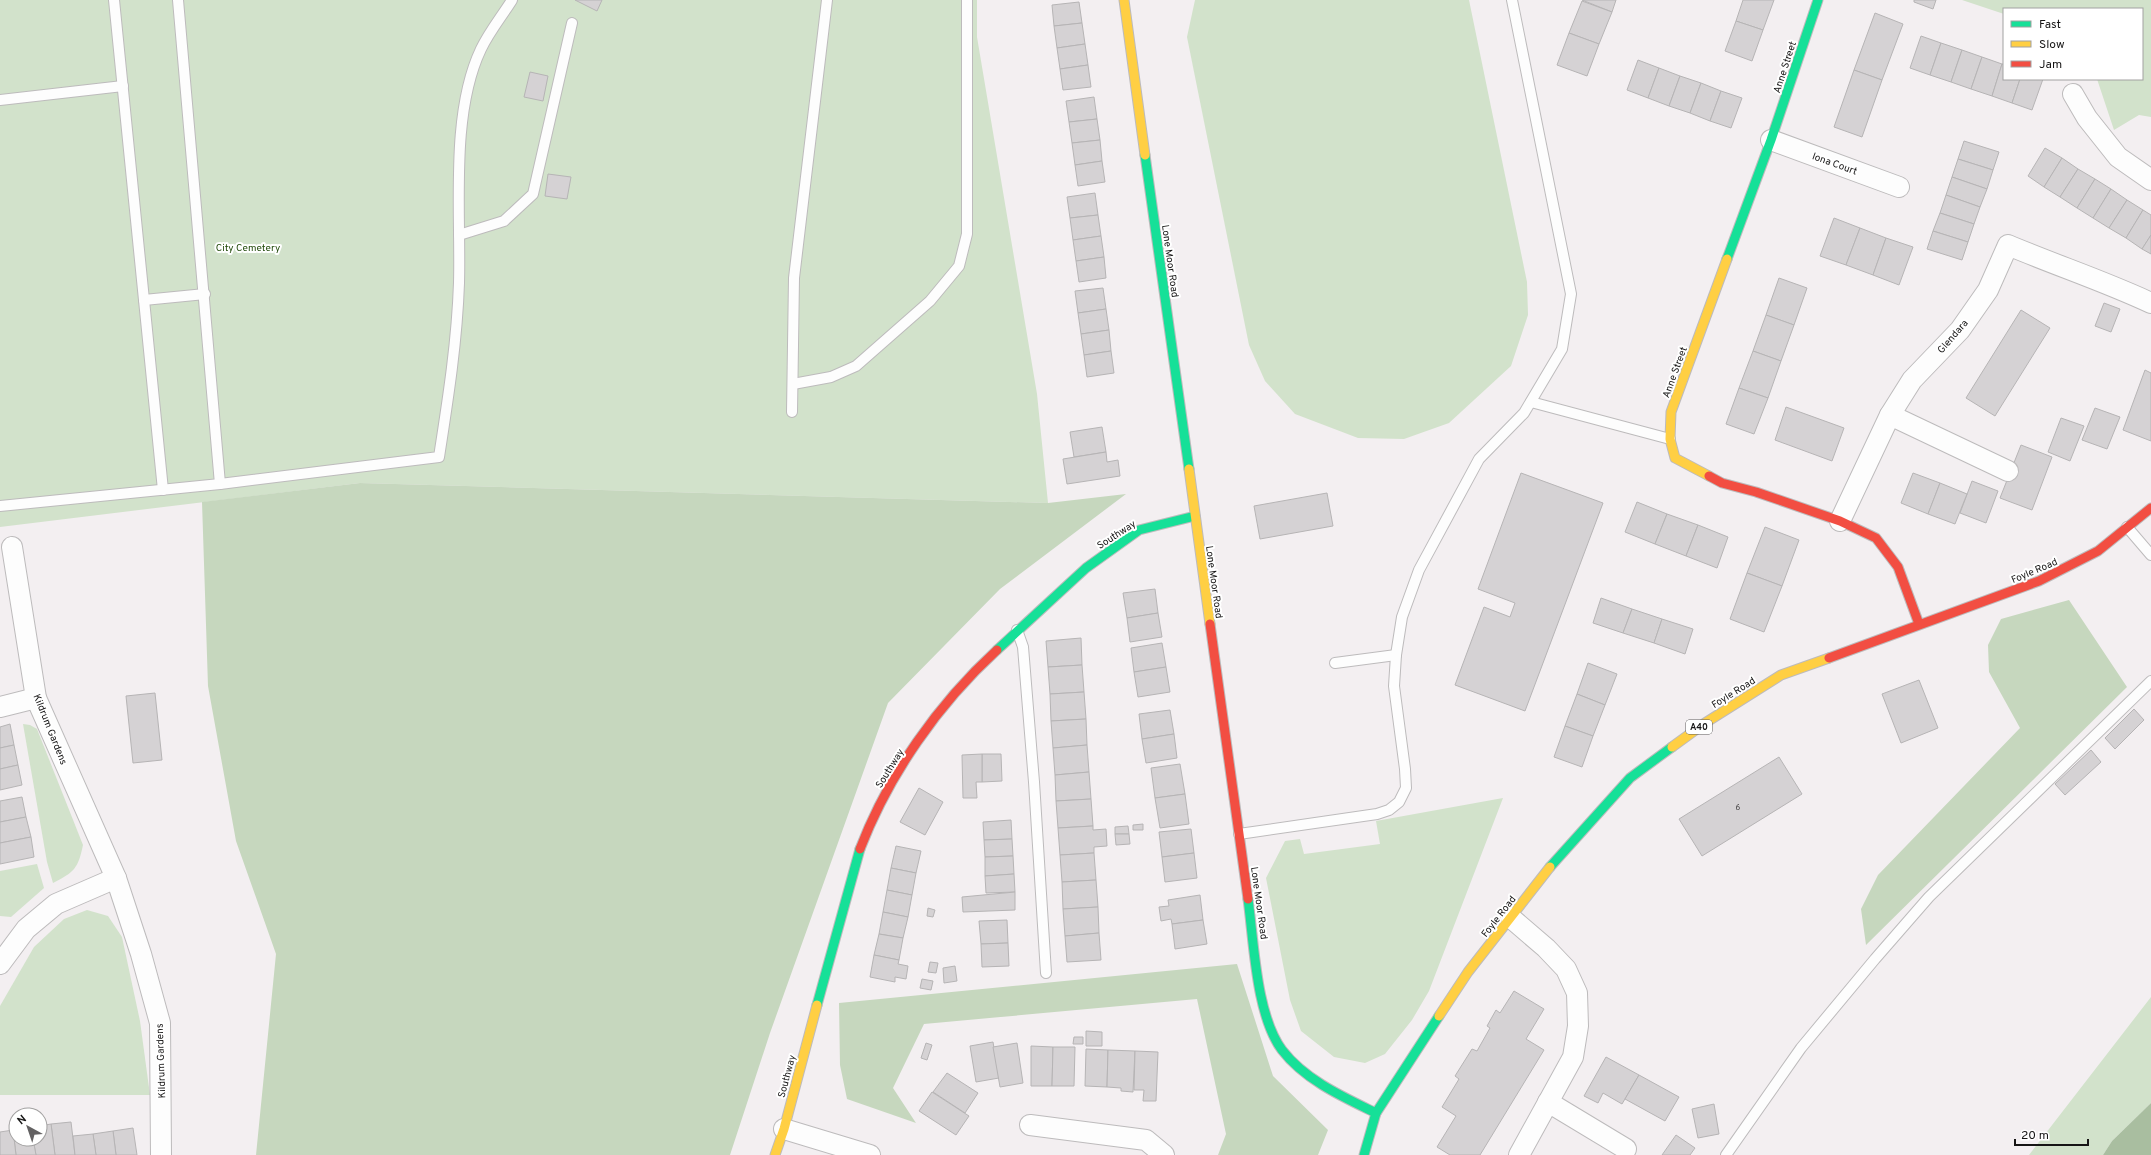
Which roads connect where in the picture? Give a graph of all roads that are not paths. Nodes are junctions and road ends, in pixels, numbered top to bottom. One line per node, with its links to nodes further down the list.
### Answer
1 (114, 0): 10 (lane)
2 (178, 0): 17 (lane)
3 (512, 0): 16 (lane)
4 (827, 0): 20 (lane)
5 (967, 0): 20 (lane)
6 (1124, 0): 30 (main road, Lone Moor Road)
7 (1512, 0): 21 (lane)
8 (1818, 0): 13 (main road, Anne Street)
9 (572, 23): 16 (lane)
10 (123, 86): 12 (lane); 18 (lane)
11 (2073, 94): 14 (street)
12 (0, 100)
13 (1771, 140): 15 (street, Iona Court); 24 (main road, Anne Street)
14 (2151, 180)
15 (1899, 186)
16 (459, 235): 26 (lane)
17 (205, 294): 18 (lane); 26 (lane)
18 (144, 300): 27 (lane)
19 (2151, 303): 23 (street, Glendara)
20 (793, 384): 22 (lane)
21 (1531, 402): 24 (lane); 37 (lane)
22 (792, 412)
23 (1890, 415): 25 (street); 31 (street, Glendara)
24 (1670, 439): 31 (main road, Anne Street)
25 (2008, 471)
26 (220, 484): 27 (lane)
27 (163, 490): 28 (lane)
28 (0, 506)
29 (2151, 508): 32 (main road, Foyle Road / A40)
30 (1195, 516): 36 (main road, Southway); 42 (main road, Lone Moor Road)
31 (1840, 521): 35 (main road, Anne Street)
32 (2127, 527): 34 (lane); 35 (main road, Foyle Road / A40)
33 (12, 547): 40 (street, Kildrum Gardens)
34 (2151, 555)
35 (1919, 624): 44 (main road, Foyle Road / A40)
36 (1017, 630): 46 (lane); 50 (main road, Southway)
37 (1396, 655): 38 (lane); 42 (lane)
38 (1335, 663)
39 (2151, 681): 58 (lane)
40 (36, 698): 41 (street); 43 (street, Kildrum Gardens)
41 (0, 707)
42 (1239, 834): 48 (main road, Lone Moor Road)
43 (116, 878): 45 (street); 52 (street, Kildrum Gardens)
44 (1511, 918): 47 (street); 48 (main road, Foyle Road / A40)
45 (0, 964)
46 (1046, 973)
47 (1548, 1102): 51 (street); 57 (street)
48 (1376, 1114): 56 (main road, A40)
49 (1030, 1125): 55 (street)
50 (784, 1129): 53 (main road, Southway); 54 (street)
51 (1626, 1148)
52 (162, 1155)
53 (775, 1155)
54 (870, 1155)
55 (1164, 1155)
56 (1364, 1155)
57 (1519, 1155)
58 (1726, 1155)

